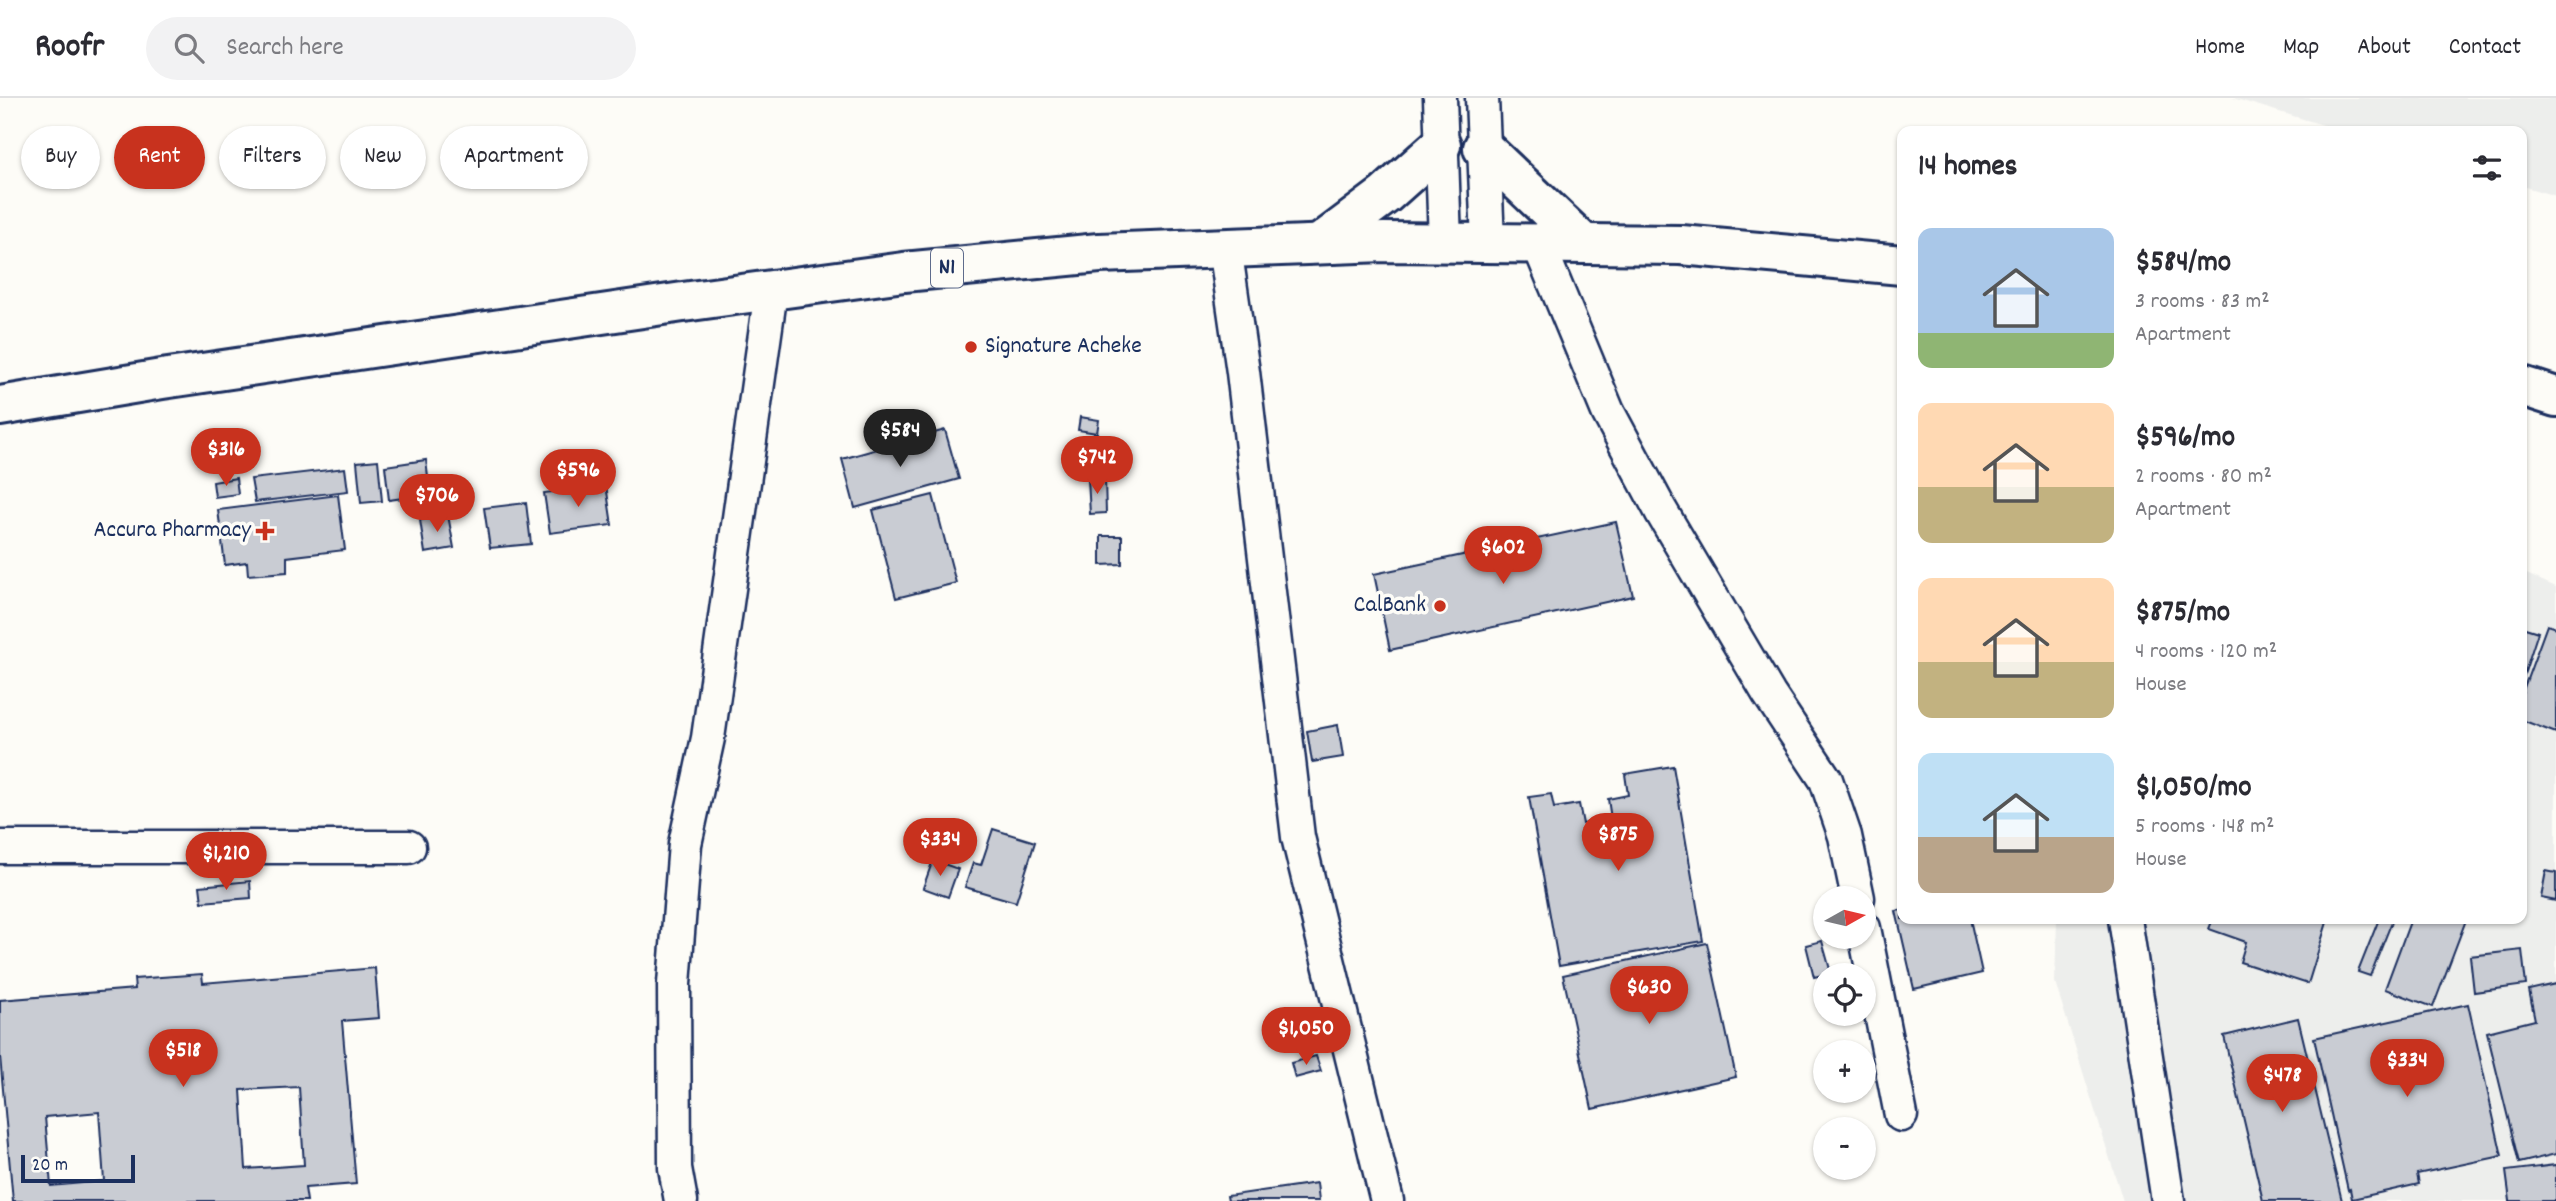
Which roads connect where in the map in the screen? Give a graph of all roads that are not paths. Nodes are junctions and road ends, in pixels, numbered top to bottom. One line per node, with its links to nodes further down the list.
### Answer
1 (1440, 98): 3 (street)
2 (1482, 98): 4 (street)
3 (1441, 145): 5 (street); 7 (highway)
4 (1483, 148): 6 (street); 9 (highway)
5 (1445, 242): 6 (highway, N1); 7 (highway, N1)
6 (1488, 242): 8 (highway, N1)
7 (1321, 243): 10 (highway, N1)
8 (1538, 243): 9 (highway, N1); 18 (street)
9 (1584, 244): 11 (highway, N1)
10 (1225, 247): 12 (highway, N1); 23 (street)
11 (1897, 265)
12 (771, 291): 15 (highway, N1); 22 (street)
13 (2527, 388): 14 (highway)
14 (2556, 397)
15 (0, 406)
16 (0, 847): 17 (street)
17 (409, 847)
18 (1855, 886)
19 (2126, 924): 24 (street)
20 (1868, 949): 21 (street)
21 (1901, 1115)
22 (681, 1201)
23 (1387, 1201)
24 (2168, 1201)

